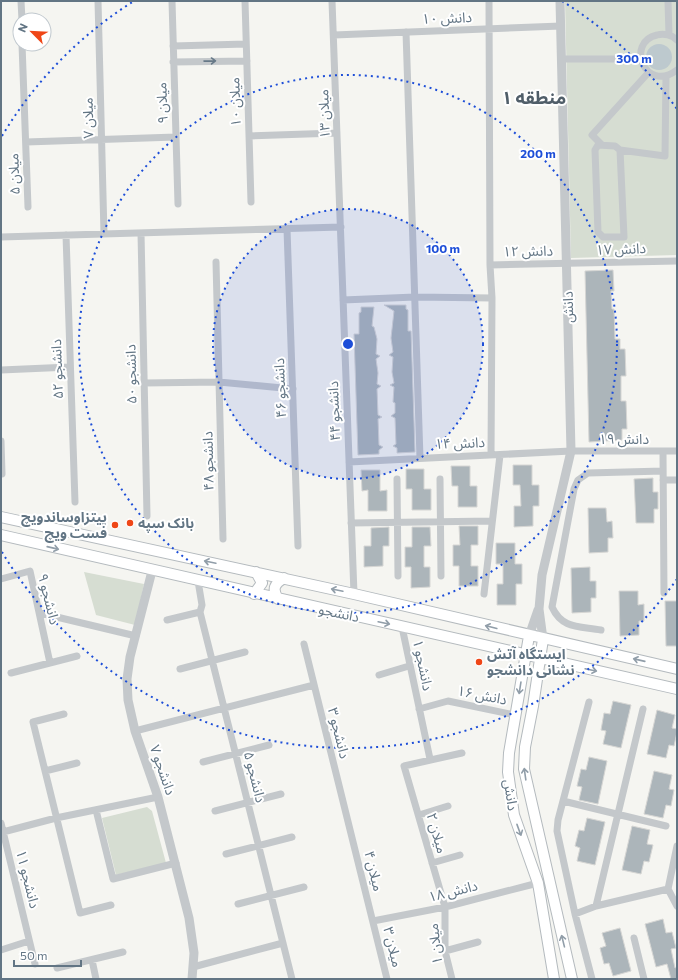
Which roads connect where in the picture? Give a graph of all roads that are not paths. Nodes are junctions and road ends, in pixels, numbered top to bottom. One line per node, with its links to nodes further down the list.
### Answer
1 (21, 1): 9 (street)
2 (98, 1): 29 (street, میلان ۷)
3 (172, 1): 17 (street, میلان ۹)
4 (245, 1): 16 (street, میلان ۱۰)
5 (332, 1): 13 (street, میلان ۱۳)
6 (489, 1): 11 (street)
7 (560, 1): 10 (street, دانش)
8 (668, 1): 14 (street)
9 (22, 12)
10 (561, 26): 11 (street, دانش ۱۰); 19 (street, دانش)
11 (490, 29): 12 (street, دانش ۱۰); 45 (street)
12 (406, 32): 13 (street, دانش ۱۰); 46 (street)
13 (334, 35): 26 (street, میلان ۱۳)
14 (669, 35): 15 (street); 20 (street)
15 (677, 40)
16 (246, 44): 17 (street); 21 (street, میلان ۱۰)
17 (173, 46): 22 (street, میلان ۹)
18 (22, 52): 30 (street, میلان ۵)
19 (561, 59): 20 (street); 44 (street, دانش)
20 (641, 59): 24 (street)
21 (247, 60): 22 (street, one-way to 21); 27 (street, میلان ۱۰)
22 (173, 62): 28 (street, میلان ۹)
23 (677, 70): 25 (street)
24 (649, 72): 25 (street); 31 (street)
25 (666, 76): 32 (street)
26 (337, 132): 27 (street); 36 (street, میلان ۱۳)
27 (249, 136): 33 (street, میلان ۱۰)
28 (176, 137): 29 (street); 34 (street, میلان ۹)
29 (102, 139): 30 (street); 39 (street, میلان ۷)
30 (26, 142): 35 (street, میلان ۵)
31 (602, 145): 32 (street); 32 (street)
32 (620, 150)
33 (251, 202)
34 (178, 204)
35 (28, 207)
36 (341, 227): 37 (street); 48 (street, دانشجو ۴۴)
37 (287, 229): 38 (street); 53 (street, دانشجو ۴۶)
38 (141, 233): 39 (street); 52 (street, دانشجو ۵۰)
39 (104, 234): 40 (street)
40 (66, 235): 41 (street); 49 (street, دانشجو ۵۲)
41 (1, 237)
42 (677, 261): 44 (street, دانش ۱۷)
43 (216, 262): 51 (street, دانشجو ۴۸)
44 (567, 264): 45 (street, دانش ۱۲); 56 (street, دانش)
45 (490, 265): 47 (street)
46 (415, 297): 47 (street); 48 (street); 60 (street)
47 (492, 298): 58 (street)
48 (343, 300): 61 (street, دانشجو ۴۴)
49 (70, 367): 50 (street); 68 (street, دانشجو ۵۲)
50 (1, 370)
51 (219, 382): 52 (street); 53 (street); 76 (street, دانشجو ۴۸)
52 (144, 383): 69 (street, دانشجو ۵۰)
53 (293, 389): 77 (street, دانشجو ۴۶)
54 (1, 441): 63 (street)
55 (677, 451): 57 (street, دانش ۱۹)
56 (571, 452): 57 (street, دانش ۱۹); 59 (street, دانش ۱۴); 90 (street, دانش)
57 (663, 452): 62 (street)
58 (491, 455): 59 (street, دانش ۱۴); 60 (street, دانش ۱۴)
59 (500, 455): 71 (street)
60 (420, 458): 61 (street, دانش ۱۴)
61 (349, 462): 74 (street, دانشجو ۴۴)
62 (663, 471): 66 (street); 95 (street)
63 (2, 474)
64 (397, 479): 72 (street)
65 (440, 479): 73 (street)
66 (664, 480): 67 (street); 85 (street)
67 (677, 480)
68 (75, 502)
69 (147, 516)
70 (1, 517): 79 (main road, دانشجو, one-way to 70)
71 (492, 521): 73 (street); 88 (street)
72 (398, 522): 73 (street); 74 (street); 80 (street)
73 (440, 522): 81 (street)
74 (352, 523): 87 (street, دانشجو ۴۴)
75 (1, 535): 78 (main road, دانشجو, one-way to 78)
76 (223, 539)
77 (298, 546)
78 (152, 571): 84 (main road, دانشجو); 96 (street, دانشجو ۷)
79 (256, 572): 82 (main road, دانشجو); 86 (main road)
80 (398, 576)
81 (441, 576)
82 (284, 578): 87 (main road, دانشجو, one-way to 82); 89 (main road)
83 (1, 579): 92 (street, دانشجو ۹)
84 (198, 581): 86 (main road, دانشجو); 91 (street, دانشجو ۵)
85 (664, 593)
86 (254, 594): 89 (main road, دانشجو)
87 (354, 594): 97 (main road, دانشجو, one-way to 87)
88 (484, 594)
89 (278, 599): 94 (main road, دانشجو, one-way to 94)
90 (539, 609): 97 (street, دانش); 98 (street, دانش)
91 (200, 612): 93 (street); 104 (street, دانشجو ۵)
92 (40, 613): 96 (street); 105 (street, دانشجو ۹)
93 (167, 620)
94 (402, 627): 102 (main road, دانشجو); 106 (street, دانشجو ۱)
95 (601, 630)
96 (136, 636): 119 (street, دانشجو ۷)
97 (529, 636): 98 (main road, دانشجو); 102 (main road, دانش)
98 (543, 639): 103 (main road, دانش); 108 (main road, دانشجو, one-way to 98)
99 (304, 644): 111 (street, دانشجو ۳)
100 (246, 652): 104 (street)
101 (77, 656): 105 (street)
102 (525, 656): 103 (main road, دانشجو); 118 (main road, دانش, one-way to 118)
103 (539, 658): 112 (main road, دانشجو, one-way to 112); 169 (main road, دانش, one-way to 103)
104 (213, 661): 107 (street); 114 (street, دانشجو ۵)
105 (50, 663): 109 (street)
106 (409, 666): 110 (street); 115 (street, دانشجو ۱)
107 (180, 669)
108 (677, 669)
109 (12, 673)
110 (379, 675)
111 (314, 685): 114 (street); 139 (street, دانشجو ۳)
112 (677, 689)
113 (589, 702): 129 (street)
114 (224, 708): 119 (street); 121 (street, دانشجو ۵)
115 (420, 709): 118 (street, دانش ۱۶); 123 (street)
116 (643, 709): 135 (street)
117 (64, 714): 126 (street)
118 (515, 715): 148 (main road, دانش, one-way to 148)
119 (135, 731): 128 (street, دانشجو ۷)
120 (269, 745): 121 (street)
121 (236, 753): 124 (street); 130 (street, دانشجو ۵)
122 (462, 753): 123 (street)
123 (430, 760): 134 (street, میلان ۲)
124 (203, 762)
125 (77, 763): 126 (street)
126 (45, 771): 136 (street)
127 (281, 794): 130 (street)
128 (158, 797): 132 (street); 146 (street, دانشجو ۷)
129 (562, 801): 135 (street); 158 (street)
130 (248, 803): 133 (street); 142 (street, دانشجو ۵)
131 (448, 806): 134 (street)
132 (96, 810): 136 (street); 146 (street)
133 (215, 811)
134 (419, 815): 147 (street, میلان ۲)
135 (618, 815): 138 (street); 155 (street)
136 (56, 818): 140 (street); 154 (street)
137 (1, 822): 140 (street, دانشجو ۱۱)
138 (666, 826)
139 (350, 827): 159 (street, میلان ۴)
140 (3, 832): 161 (street, دانشجو ۱۱)
141 (292, 837): 142 (street)
142 (259, 845): 144 (street); 151 (street, دانشجو ۵)
143 (677, 846): 150 (street)
144 (226, 854)
145 (460, 855): 147 (street)
146 (176, 863): 170 (street, دانشجو ۷)
147 (432, 863): 157 (street, میلان ۲)
148 (538, 883): 157 (street, دانش ۱۸); 171 (main road, دانش)
149 (304, 887): 151 (street)
150 (668, 889): 152 (street); 155 (street); 156 (street)
151 (272, 896): 153 (street); 163 (street, دانشجو ۵)
152 (677, 899)
153 (238, 904)
154 (111, 905)
155 (596, 906): 158 (street)
156 (677, 906)
157 (445, 907): 159 (street, دانش ۱۸); 165 (street, میلان ۱)
158 (575, 914): 180 (street)
159 (373, 921): 176 (street, میلان ۳)
160 (634, 938): 181 (street)
161 (30, 941): 164 (street); 168 (street, دانشجو ۱۱)
162 (478, 942): 165 (street)
163 (284, 943): 170 (street); 175 (street, دانشجو ۵)
164 (1, 950)
165 (445, 950): 177 (street, میلان ۱)
166 (123, 952): 167 (street)
167 (92, 960): 172 (street); 173 (street)
168 (35, 964)
169 (569, 964): 171 (main road); 179 (main road, دانش)
170 (193, 967): 174 (street, دانشجو ۷)
171 (552, 967): 178 (main road, دانش)
172 (56, 968)
173 (96, 979)
174 (192, 979)
175 (292, 979)
176 (387, 979)
177 (452, 979)
178 (554, 979)
179 (572, 979)
180 (592, 979)
181 (644, 979)

